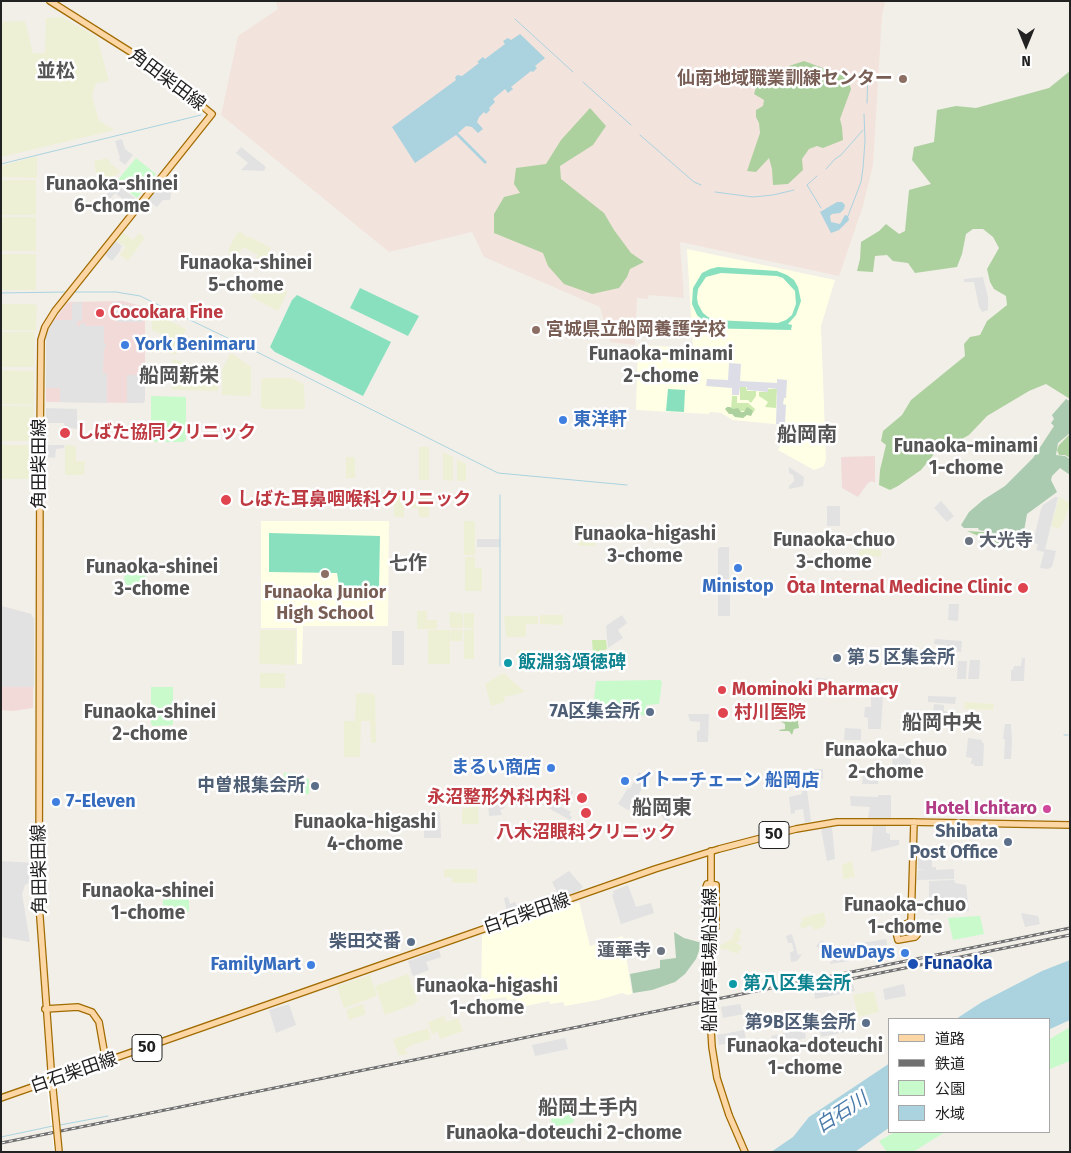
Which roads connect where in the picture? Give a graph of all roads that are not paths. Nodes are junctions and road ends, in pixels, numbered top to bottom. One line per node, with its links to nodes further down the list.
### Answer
1 (50, 1): 9 (main road, 角田柴田線)
2 (914, 822): 3 (main road, 白石柴田線 / 50); 4 (main road, 白石柴田線 / 50); 6 (main road)
3 (1070, 825)
4 (711, 851): 5 (main road, 船岡停車場船迫線); 10 (main road, 白石柴田線 / 50)
5 (711, 884): 7 (main road); 8 (main road); 13 (main road, 船岡停車場船迫線, bridge)
6 (911, 922)
7 (716, 927)
8 (705, 937)
9 (45, 1009): 10 (main road); 12 (main road, 角田柴田線, bridge)
10 (106, 1062): 11 (main road, 白石柴田線 / 50)
11 (1, 1098)
12 (59, 1152)
13 (745, 1152)

